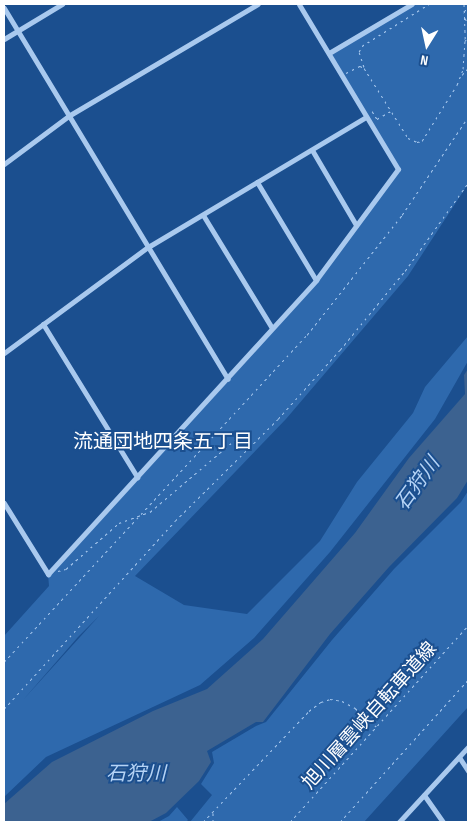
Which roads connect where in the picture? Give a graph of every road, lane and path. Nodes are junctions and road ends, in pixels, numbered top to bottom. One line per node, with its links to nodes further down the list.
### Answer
1 (62, 4): 11 (street)
2 (258, 4): 22 (street)
3 (299, 4): 15 (street)
4 (412, 4): 15 (street)
5 (429, 4): 16 (path)
6 (464, 4): 9 (path)
7 (468, 6): 9 (path)
8 (4, 8): 11 (street)
9 (464, 14): 10 (path); 14 (path)
10 (468, 24)
11 (17, 31): 13 (street); 22 (street)
12 (468, 37): 14 (path)
13 (4, 39)
14 (465, 41): 19 (path)
15 (329, 53): 18 (street)
16 (364, 68): 18 (path); 21 (path)
17 (468, 68): 19 (path)
18 (342, 76): 23 (street)
19 (460, 78): 21 (path)
20 (372, 110): 21 (path)
21 (392, 110)
22 (70, 116): 26 (street); 31 (street)
23 (366, 117): 25 (street); 30 (street)
24 (468, 117): 40 (path)
25 (312, 150): 27 (street); 30 (street)
26 (4, 164)
27 (257, 182): 29 (street); 32 (street)
28 (468, 183): 37 (path)
29 (203, 215): 31 (street); 34 (street)
30 (356, 225): 32 (street)
31 (148, 247): 33 (street); 36 (street)
32 (316, 280): 34 (street)
33 (43, 324): 35 (street); 38 (street)
34 (272, 328): 36 (street)
35 (4, 353)
36 (228, 379): 38 (street)
37 (252, 446): 40 (path); 45 (path)
38 (137, 477): 41 (street)
39 (4, 503): 41 (street)
40 (138, 516): 41 (path); 43 (path)
41 (51, 570)
42 (468, 626): 46 (path, 旭川層雲峡自転車道線)
43 (4, 662)
44 (468, 680): 55 (path)
45 (4, 709)
46 (377, 727): 51 (path); 54 (path, 旭川層雲峡自転車道線)
47 (468, 747): 48 (street)
48 (458, 757): 49 (street); 50 (street)
49 (468, 771)
50 (424, 795): 56 (street); 57 (street)
51 (212, 812): 52 (path); 53 (path)
52 (203, 822)
53 (213, 822)
54 (290, 822)
55 (340, 822)
56 (399, 822)
57 (443, 822)

